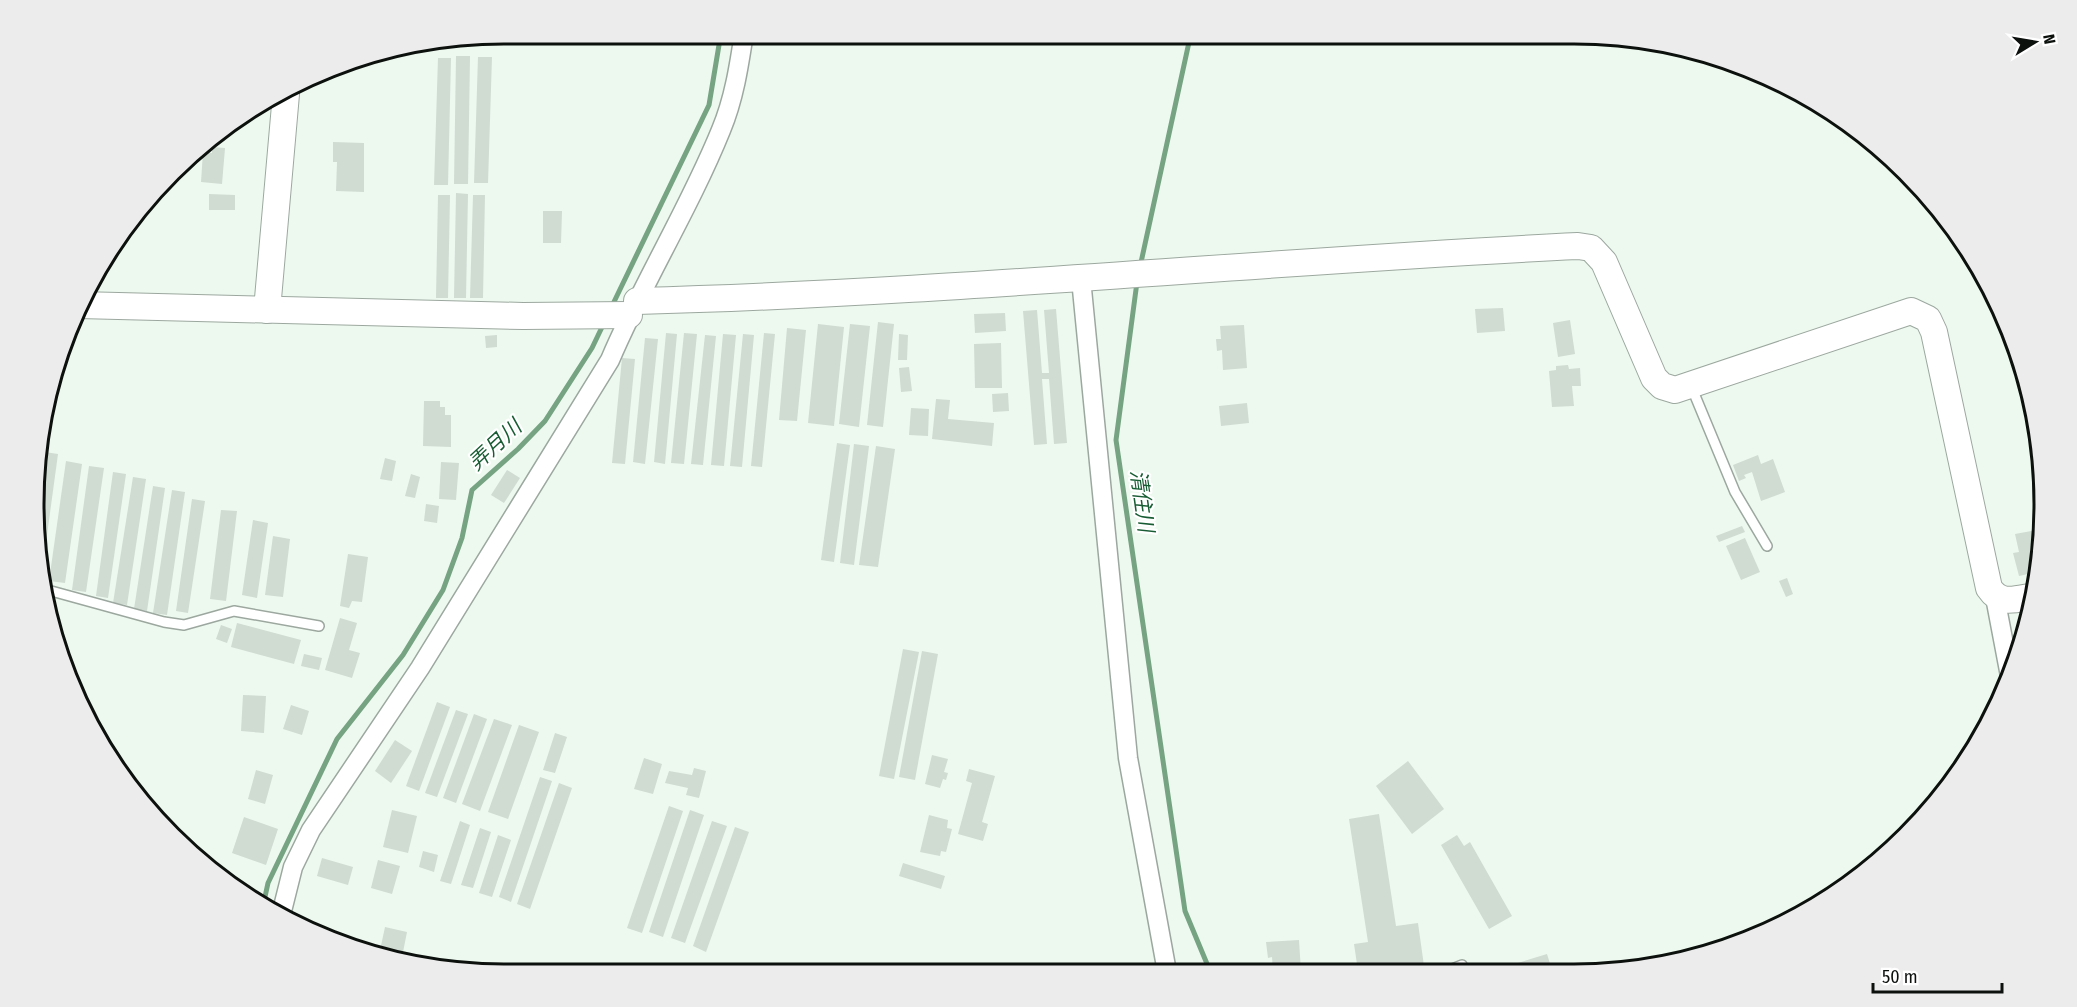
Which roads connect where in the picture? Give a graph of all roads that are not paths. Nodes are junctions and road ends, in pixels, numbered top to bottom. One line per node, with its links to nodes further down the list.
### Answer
1 (742, 44): 5 (street)
2 (286, 98): 6 (street)
3 (1081, 279): 5 (street); 7 (street); 15 (street)
4 (89, 305): 6 (street)
5 (633, 308): 6 (street); 14 (street)
6 (267, 310)
7 (1691, 386): 8 (lane); 10 (street)
8 (1767, 546)
9 (52, 591): 12 (lane)
10 (1995, 597): 11 (street); 13 (street)
11 (2024, 598)
12 (319, 626)
13 (2007, 658)
14 (282, 907)
15 (1166, 964)

